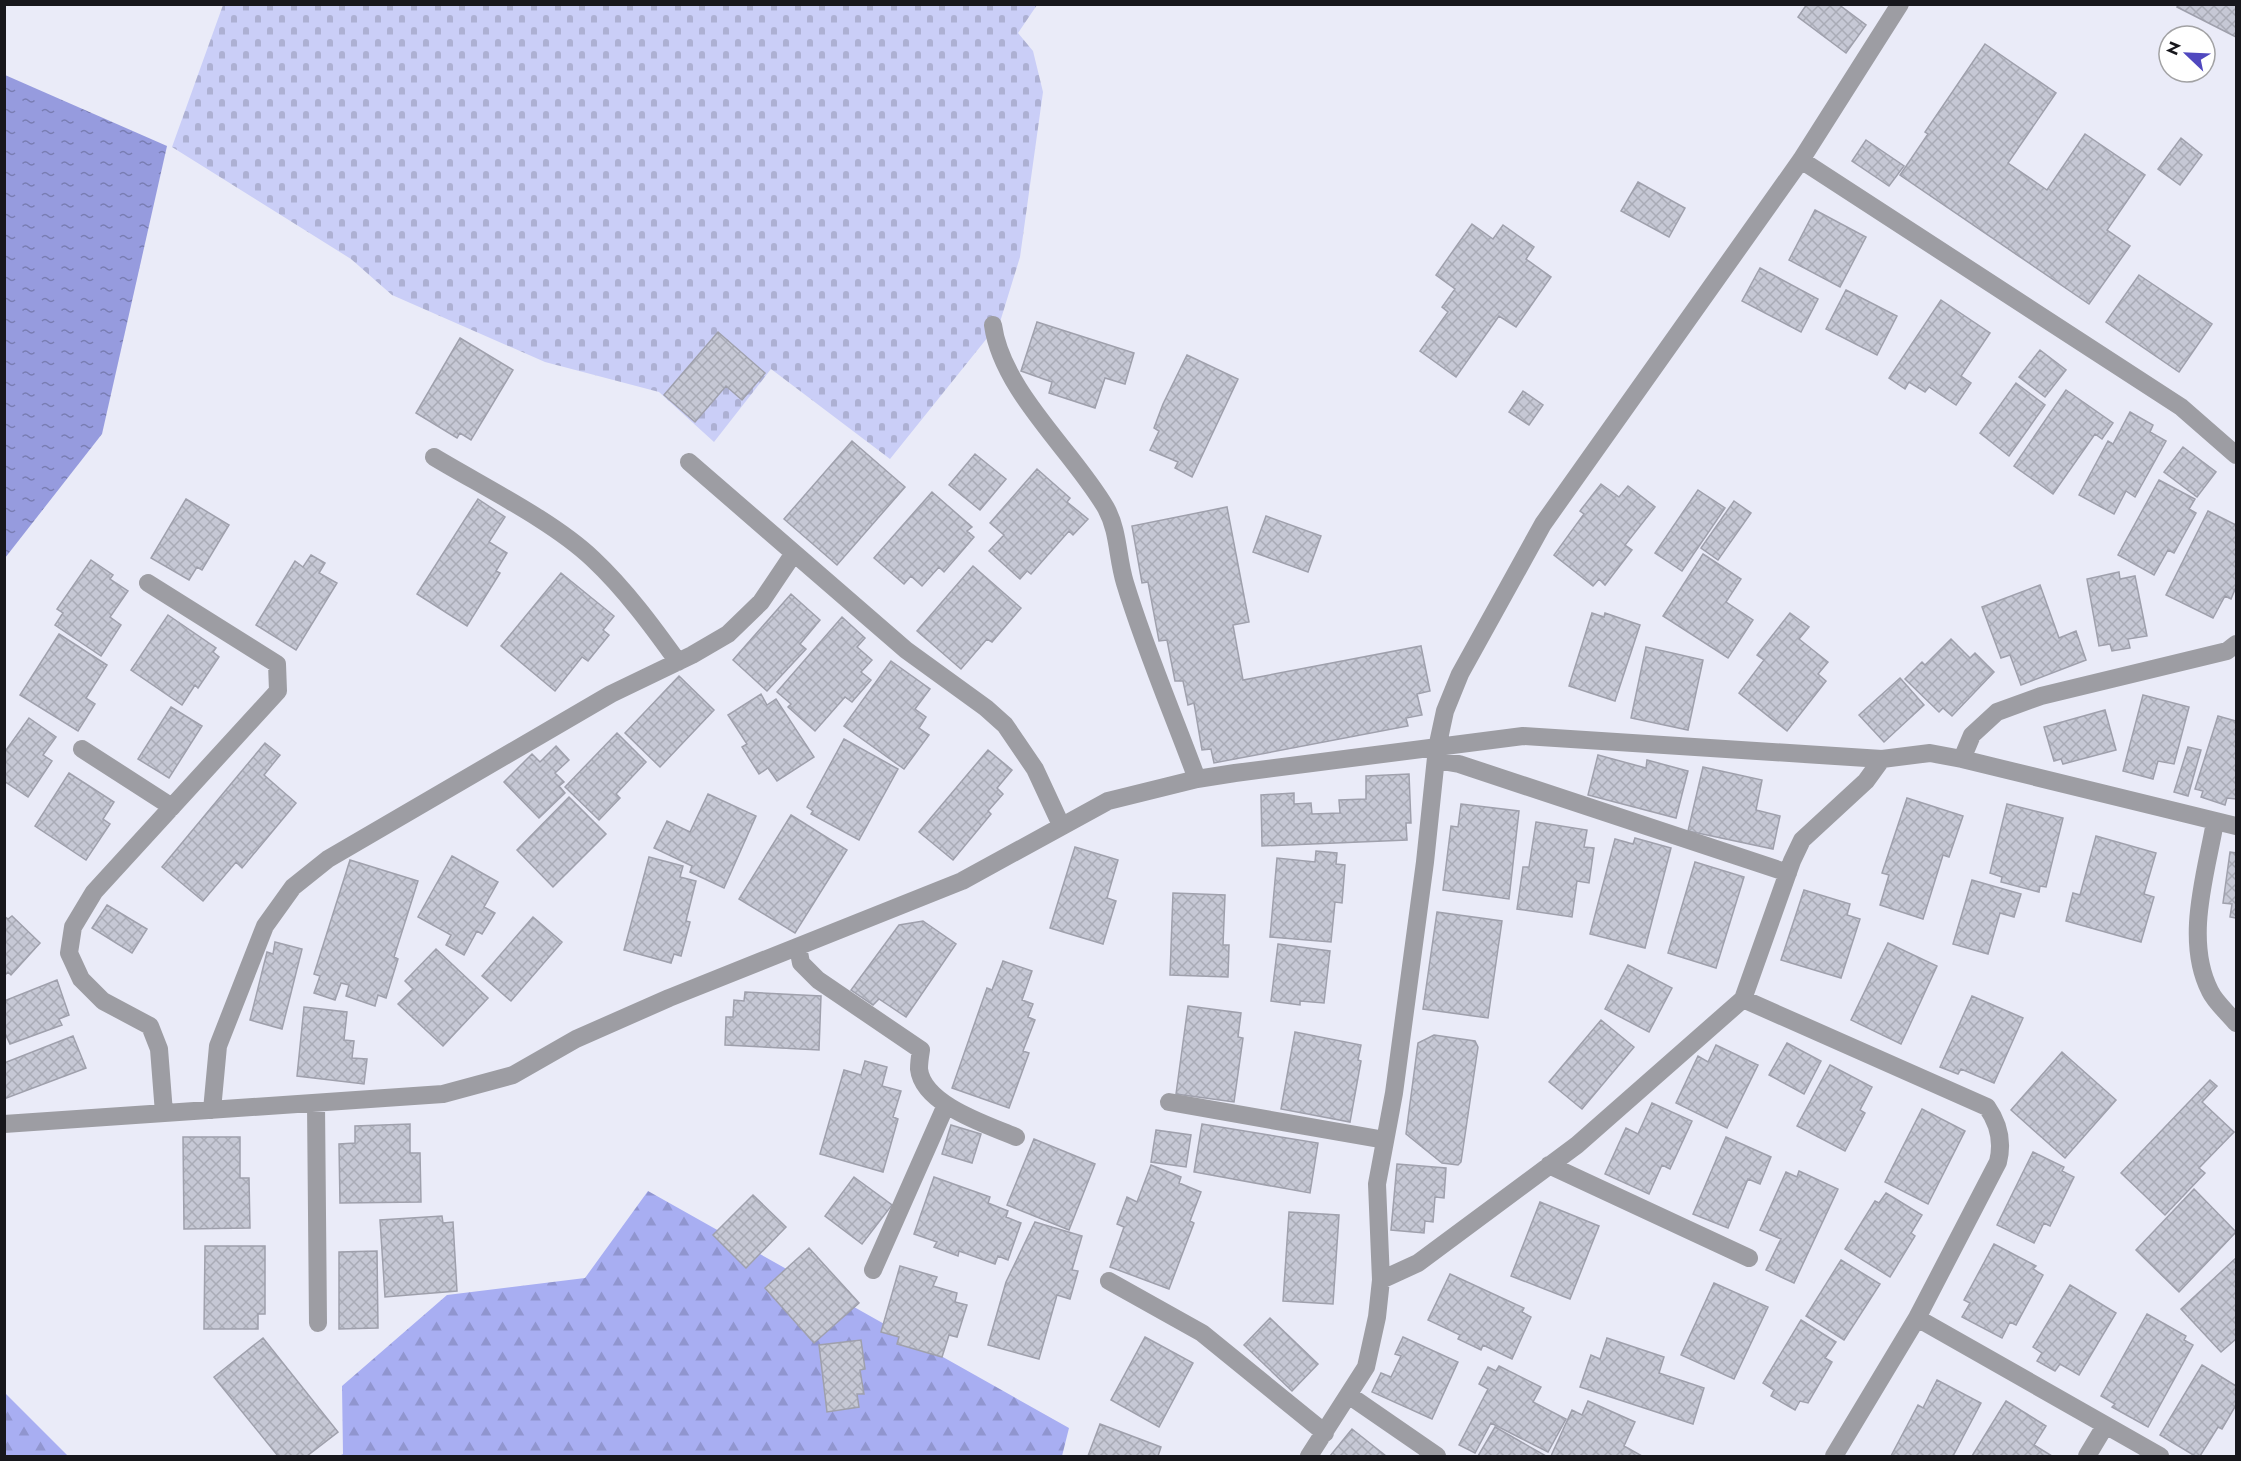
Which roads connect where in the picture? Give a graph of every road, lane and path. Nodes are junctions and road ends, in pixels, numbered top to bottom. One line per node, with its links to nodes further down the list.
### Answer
1 (1900, 4): 2 (street)
2 (1801, 160): 4 (street); 12 (street)
3 (993, 325): 15 (street)
4 (2236, 454)
5 (434, 457): 10 (street)
6 (689, 462): 7 (street)
7 (794, 554): 10 (street); 18 (street)
8 (148, 583): 16 (street)
9 (2236, 644): 14 (street)
10 (678, 662): 27 (street)
11 (82, 749): 16 (street)
12 (1436, 754): 13 (street); 15 (street); 20 (street); 31 (street)
13 (1882, 759): 14 (street); 20 (street)
14 (1962, 759): 17 (street)
15 (1197, 779): 18 (street)
16 (172, 807): 28 (street)
17 (2215, 822): 19 (street); 23 (street)
18 (1061, 825): 21 (street)
19 (2236, 826)
20 (1788, 873): 22 (street)
21 (798, 947): 25 (street); 26 (street)
22 (1743, 999): 32 (street); 37 (street)
23 (2236, 1023)
24 (1169, 1102): 31 (street)
25 (316, 1104): 27 (street); 38 (street)
26 (946, 1105): 30 (street); 34 (street)
27 (212, 1110): 28 (street)
28 (164, 1113): 29 (street)
29 (4, 1124)
30 (1016, 1137)
31 (1385, 1140): 35 (street)
32 (1549, 1166): 33 (street); 35 (street)
33 (1749, 1258)
34 (873, 1270)
35 (1381, 1280): 39 (street)
36 (1109, 1281): 41 (street)
37 (1917, 1318): 40 (street); 44 (street)
38 (318, 1323)
39 (1350, 1396): 41 (street); 43 (street)
40 (2105, 1426): 45 (street); 46 (street)
41 (1325, 1432): 42 (street)
42 (1309, 1456)
43 (1437, 1456)
44 (1834, 1456)
45 (2087, 1456)
46 (2160, 1456)

